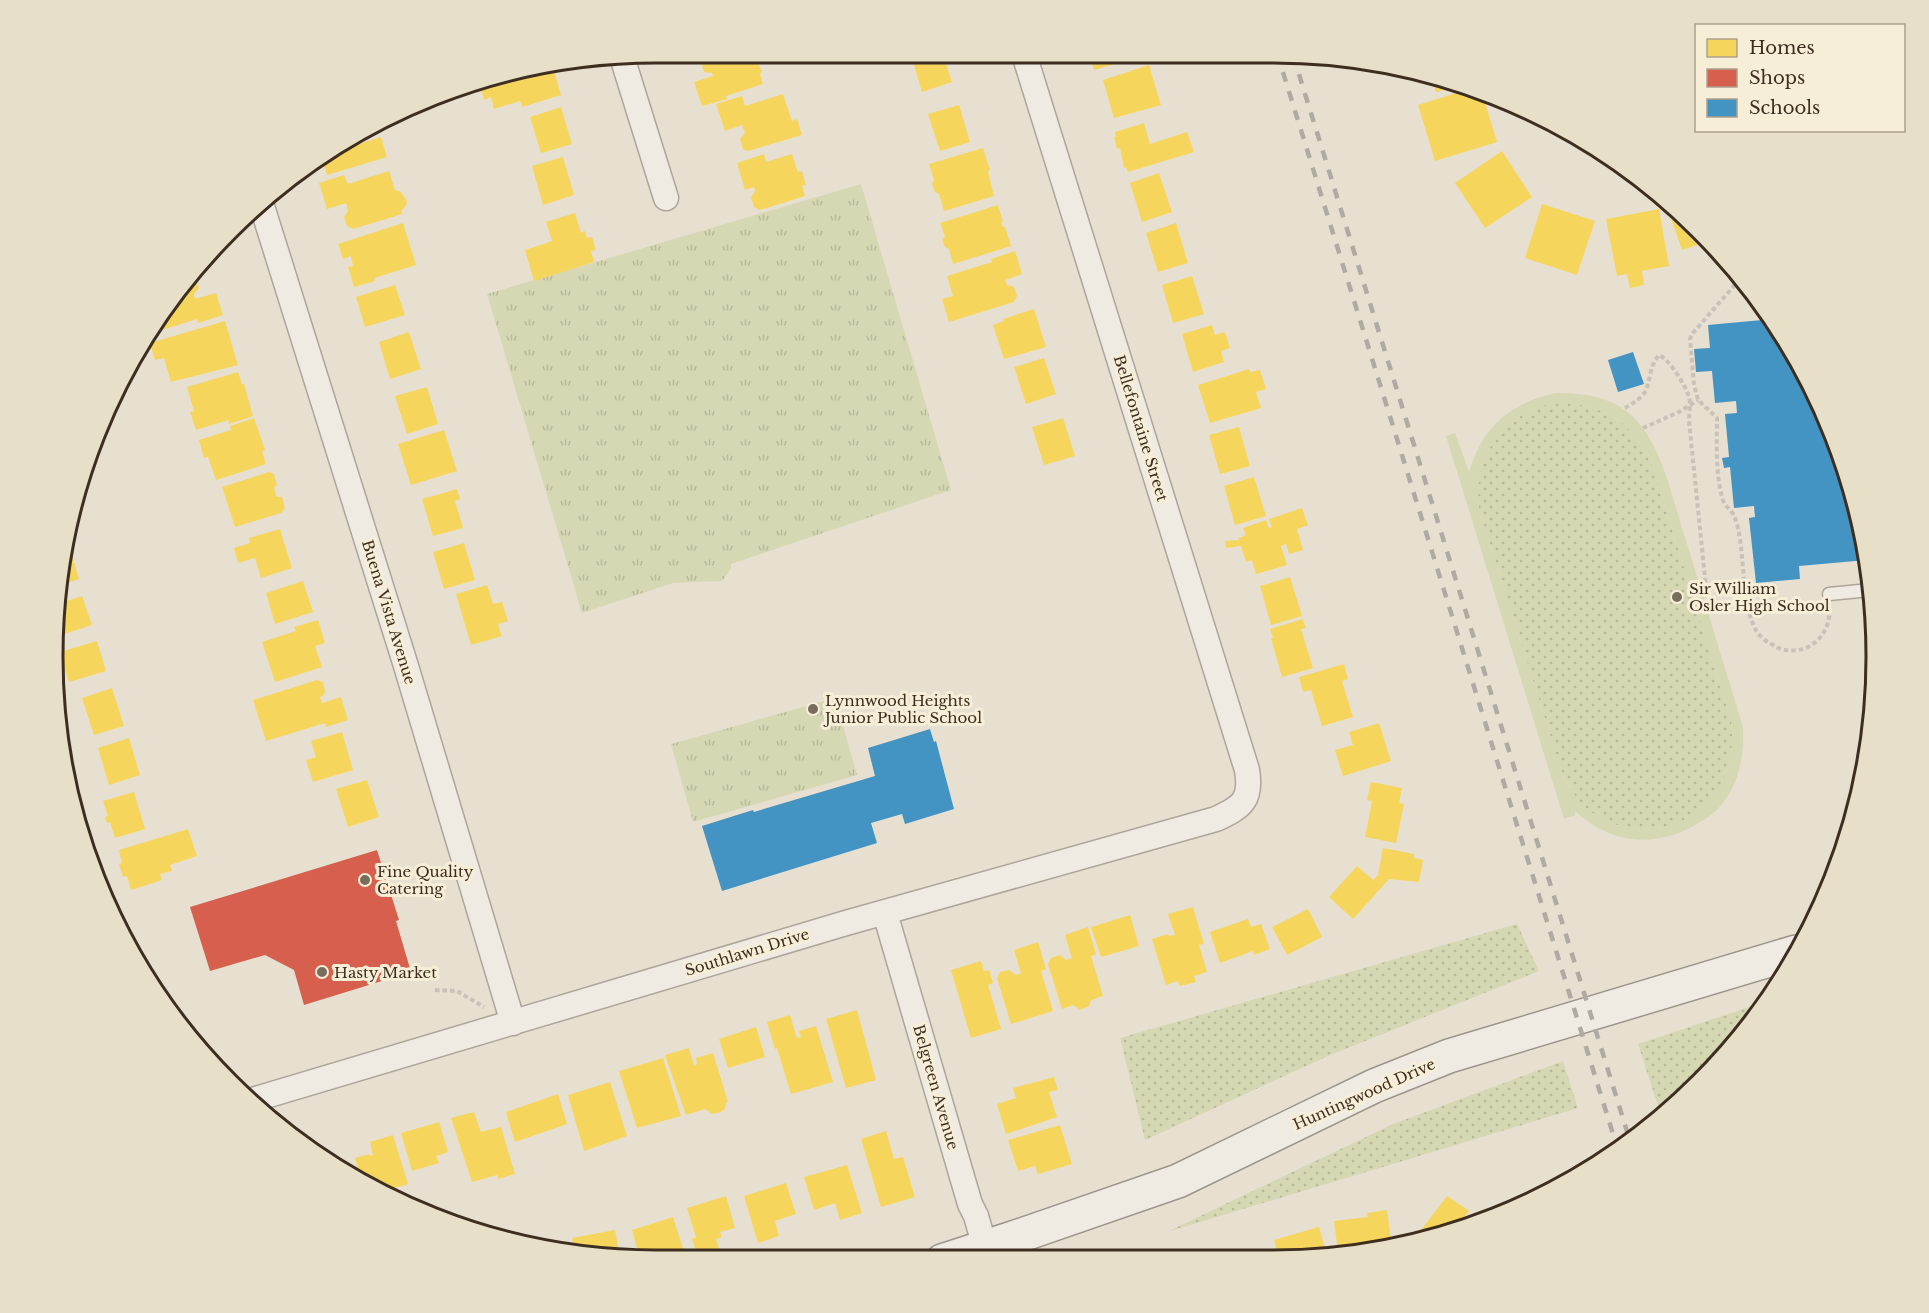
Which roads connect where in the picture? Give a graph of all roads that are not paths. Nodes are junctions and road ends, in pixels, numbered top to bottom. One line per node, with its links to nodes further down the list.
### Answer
1 (1027, 63): 7 (street, Bellefontaine Street)
2 (624, 64): 3 (street)
3 (666, 198)
4 (264, 211): 10 (street, Buena Vista Avenue)
5 (1862, 592): 6 (lane)
6 (1830, 599)
7 (1244, 802): 8 (street, Southlawn Drive)
8 (885, 913): 10 (street, Southlawn Drive); 12 (street, Belgreen Avenue)
9 (1784, 956): 13 (street, Huntingwood Drive)
10 (513, 1023): 11 (street, Southlawn Drive)
11 (260, 1098)
12 (987, 1250)
13 (998, 1250)

